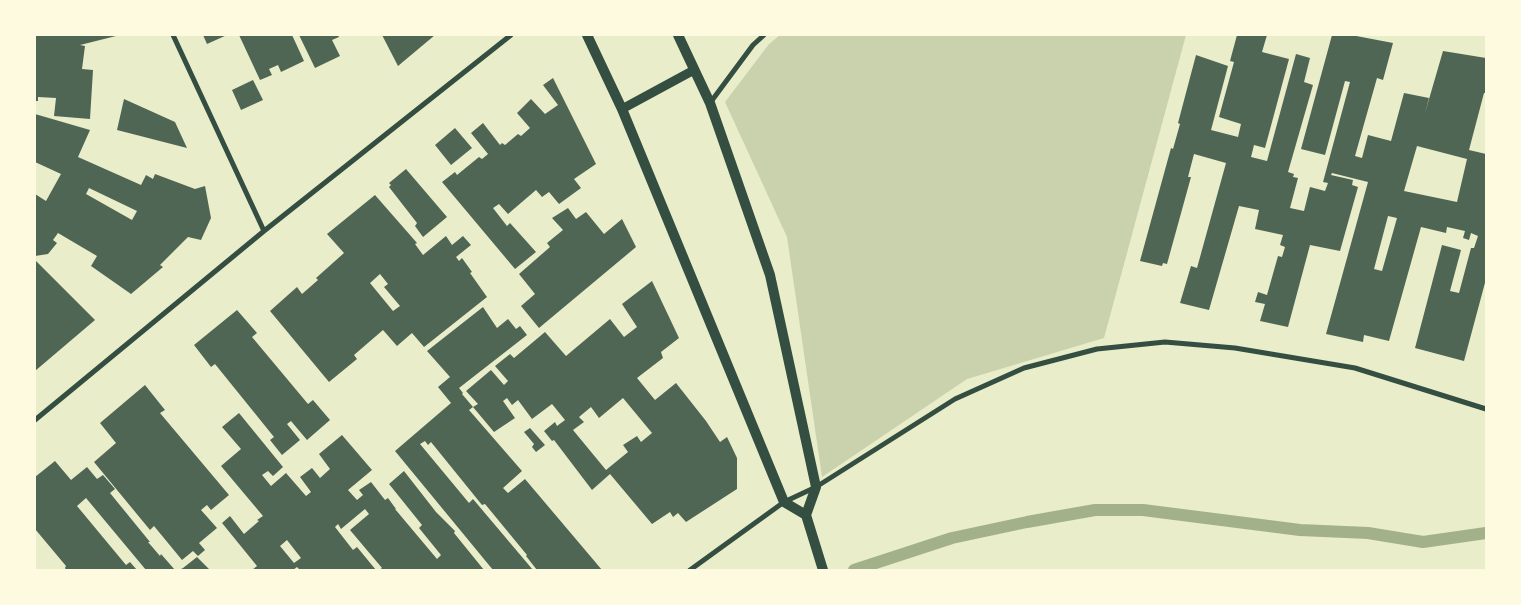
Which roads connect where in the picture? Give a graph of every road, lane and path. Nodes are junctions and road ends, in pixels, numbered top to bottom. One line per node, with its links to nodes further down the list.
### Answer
1 (173, 35): 9 (street)
2 (511, 35): 9 (street)
3 (587, 35): 8 (main road)
4 (678, 35): 6 (main road)
5 (764, 35): 7 (street)
6 (694, 70): 7 (main road); 8 (street)
7 (710, 103): 12 (main road)
8 (622, 108): 13 (main road)
9 (264, 231): 11 (street)
10 (1486, 409): 12 (street)
11 (35, 420)
12 (816, 487): 13 (street); 14 (main road)
13 (784, 502): 14 (main road); 15 (street)
14 (806, 514): 16 (main road)
15 (690, 570)
16 (823, 570)

